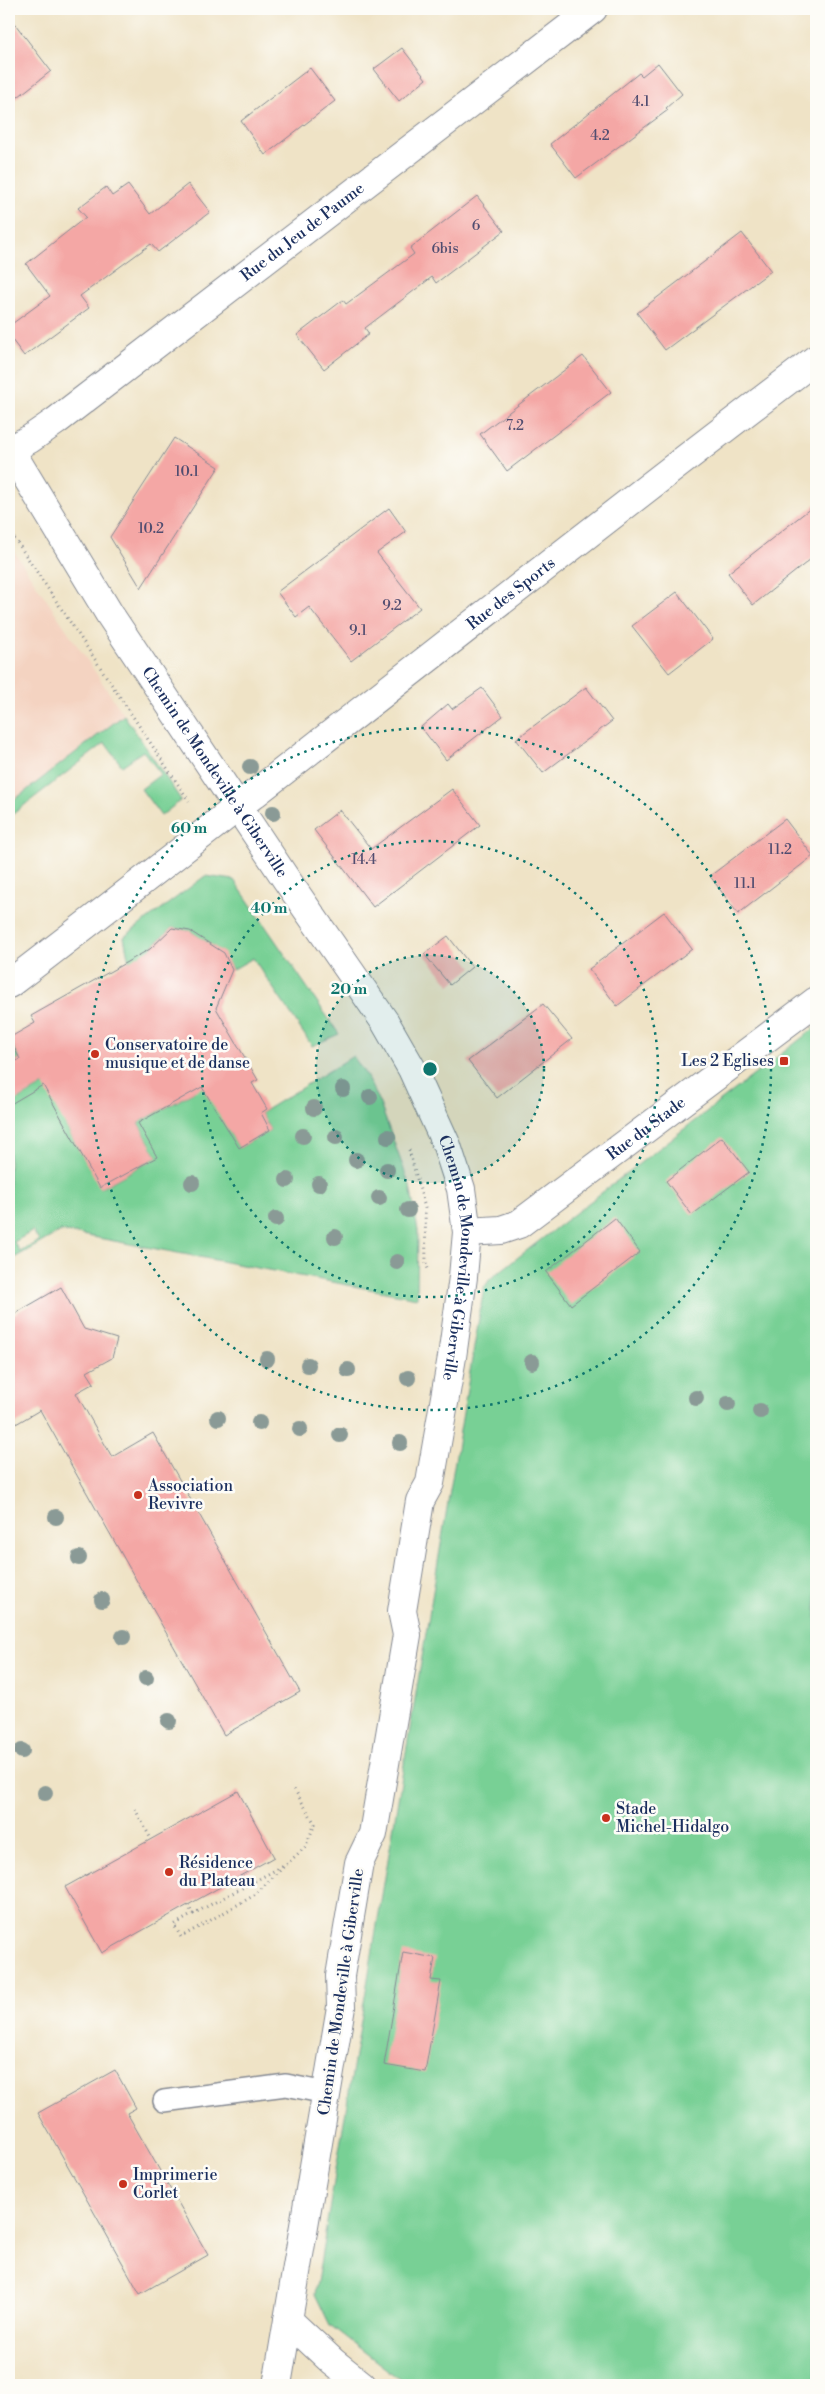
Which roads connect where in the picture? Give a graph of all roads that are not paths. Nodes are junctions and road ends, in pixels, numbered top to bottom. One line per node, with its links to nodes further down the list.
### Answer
1 (593, 9): 3 (street, Rue du Jeu de Paume)
2 (816, 359): 4 (street, Rue des Sports)
3 (9, 449): 4 (street, Chemin de Mondeville à Giberville)
4 (238, 808): 5 (street, Rue des Sports); 7 (street, Chemin de Mondeville à Giberville)
5 (9, 984)
6 (816, 1001): 7 (street, Rue du Stade)
7 (467, 1232): 8 (street, Chemin de Mondeville à Giberville)
8 (326, 2093): 9 (lane); 10 (street, Chemin de Mondeville à Giberville)
9 (164, 2101)
10 (286, 2333): 11 (street, Chemin de Mondeville à Giberville); 12 (street)
11 (277, 2385)
12 (362, 2385)

